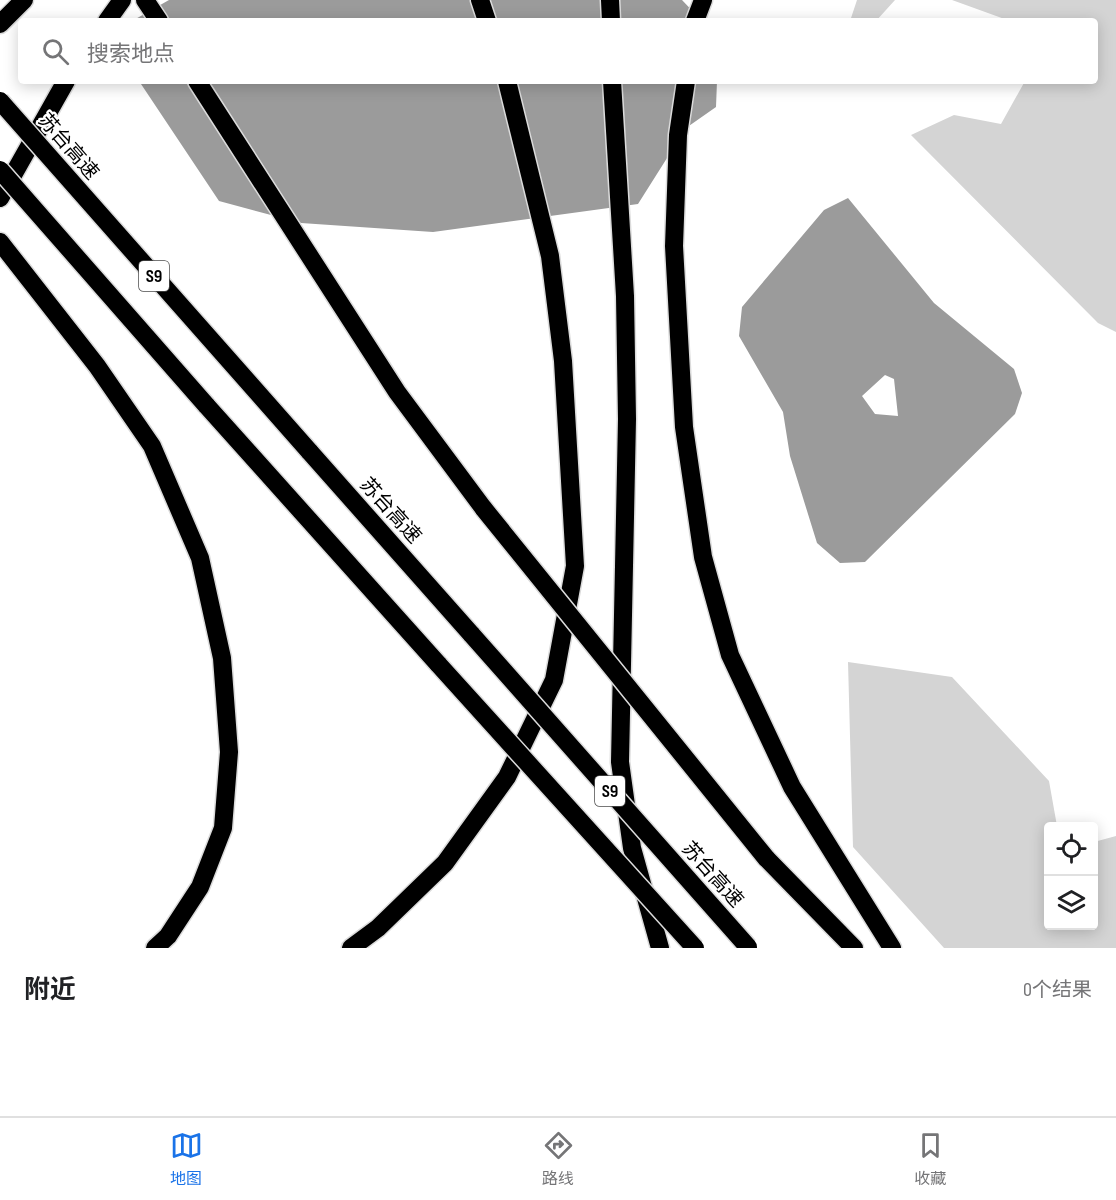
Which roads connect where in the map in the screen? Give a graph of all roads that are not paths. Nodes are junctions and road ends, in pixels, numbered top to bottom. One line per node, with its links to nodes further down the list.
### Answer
1 (24, 0): 12 (highway)
2 (122, 0): 7 (highway)
3 (145, 0): 8 (highway)
4 (480, 0): 9 (highway)
5 (610, 0): 10 (highway)
6 (703, 0): 11 (highway)
7 (109, 18)
8 (157, 18)
9 (486, 18)
10 (611, 18)
11 (696, 18)
12 (0, 24)
13 (64, 84): 20 (highway, bridge)
14 (199, 84): 27 (highway, bridge)
15 (508, 84): 23 (highway)
16 (612, 84): 24 (highway)
17 (686, 84): 28 (highway)
18 (0, 101): 26 (highway, 苏台高速 / S9, bridge)
19 (0, 170): 25 (highway, S9, bridge)
20 (0, 198)
21 (0, 242): 22 (highway)
22 (155, 948)
23 (351, 948)
24 (660, 948)
25 (694, 948)
26 (749, 948)
27 (854, 948)
28 (892, 948)

